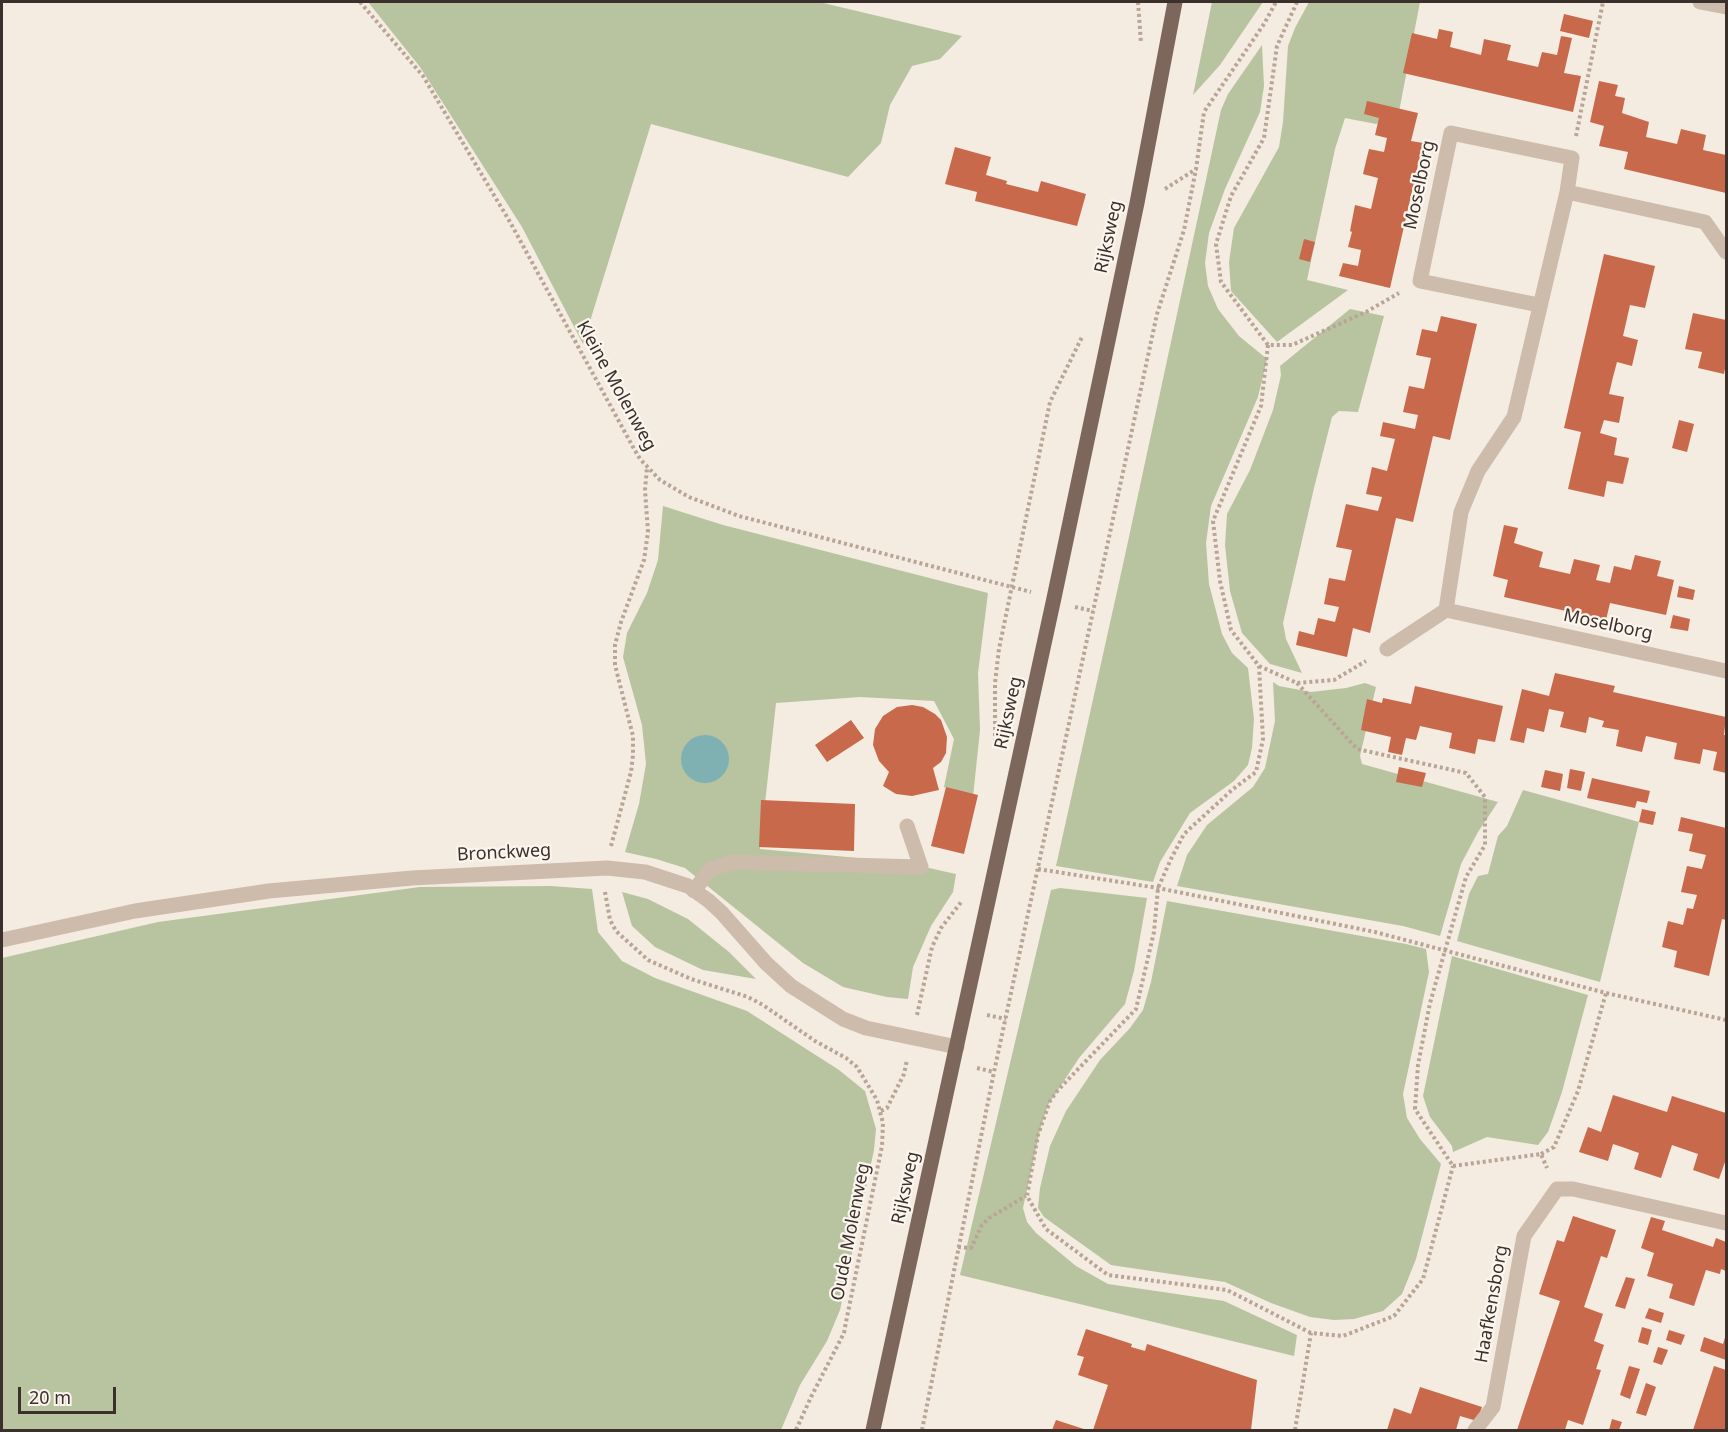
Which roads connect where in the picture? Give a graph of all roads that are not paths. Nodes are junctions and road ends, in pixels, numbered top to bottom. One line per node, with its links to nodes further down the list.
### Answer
1 (1175, 2): 13 (main road, Rijksweg)
2 (1700, 2): 3 (street)
3 (1726, 7)
4 (1567, 192): 5 (street); 6 (street); 6 (street, Moselborg)
5 (1726, 252)
6 (1539, 305): 7 (street)
7 (1446, 610): 8 (street); 9 (street, Moselborg)
8 (1387, 649)
9 (1726, 671)
10 (907, 826): 11 (street)
11 (694, 891): 12 (street, Bronckweg); 13 (street, Bronckweg)
12 (2, 940)
13 (957, 1047): 15 (main road, Rijksweg)
14 (1726, 1223): 16 (street, Haafkensborg)
15 (873, 1431)
16 (1475, 1431)

